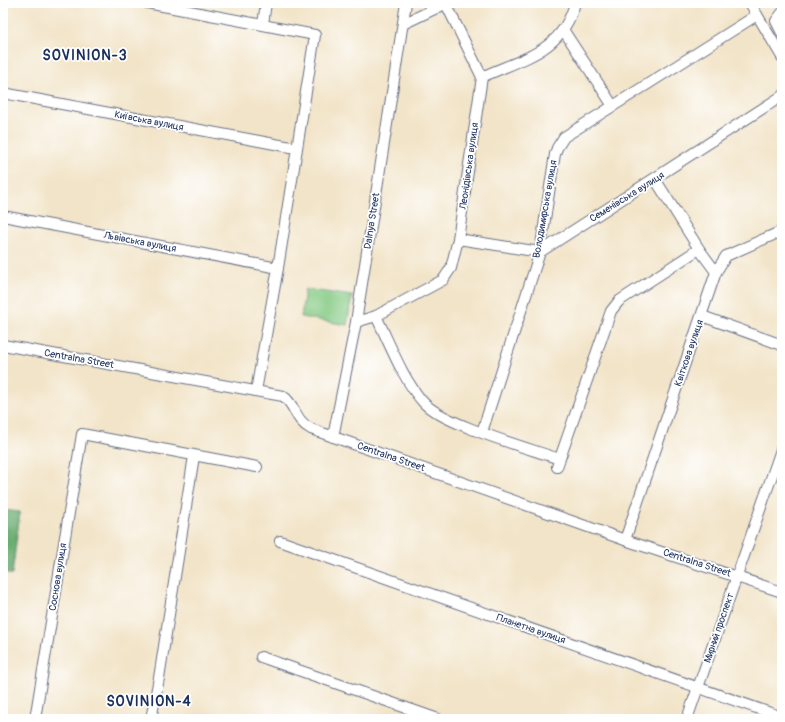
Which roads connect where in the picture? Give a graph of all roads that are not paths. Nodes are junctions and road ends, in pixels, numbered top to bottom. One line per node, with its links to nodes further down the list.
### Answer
1 (149, 3): 9 (street)
2 (266, 3): 9 (street)
3 (406, 3): 10 (street, Dalnya Street)
4 (446, 3): 10 (street); 14 (street)
5 (575, 3): 11 (street)
6 (750, 3): 8 (street)
7 (782, 13): 12 (street)
8 (757, 15): 13 (street); 17 (street, Володимирська вулиця)
9 (262, 24): 18 (street)
10 (403, 24): 29 (street, Dalnya Street)
11 (564, 31): 14 (street); 17 (street)
12 (782, 33)
13 (782, 58)
14 (482, 77): 22 (street, Леонідівська вулиця)
15 (3, 93): 18 (street, Київська вулиця)
16 (782, 96): 19 (street, Семенівська вулиця)
17 (613, 106): 24 (street, Володимирська вулиця)
18 (296, 148): 25 (street)
19 (656, 179): 23 (street); 24 (street, Семенівська вулиця)
20 (3, 216): 25 (street, Львівська вулиця)
21 (782, 231): 26 (street, Квіткова вулиця)
22 (458, 240): 24 (street); 27 (street, Леонідівська вулиця)
23 (699, 249): 26 (street); 33 (street)
24 (540, 252): 33 (street, Володимирська вулиця)
25 (278, 268): 32 (street)
26 (716, 272): 28 (street, Квіткова вулиця)
27 (376, 316): 29 (street, Леонідівська вулиця); 33 (street)
28 (702, 316): 30 (street); 39 (street, Квіткова вулиця)
29 (356, 322): 34 (street, Dalnya Street)
30 (782, 345)
31 (3, 346): 32 (street, Centralna Street)
32 (256, 391): 34 (street, Centralna Street)
33 (482, 432)
34 (333, 437): 39 (street, Centralna Street)
35 (782, 447): 38 (street, Мирний проспект)
36 (194, 456): 37 (street); 46 (street, Соснова вулиця); 47 (street)
37 (257, 466)
38 (779, 466): 41 (street, Мирний проспект)
39 (625, 540): 41 (street, Centralna Street)
40 (280, 541): 44 (street, Планетна вулиця)
41 (736, 576): 42 (street, Centralna Street); 44 (street, Мирний проспект)
42 (782, 592)
43 (261, 657): 48 (street)
44 (698, 688): 45 (street, Планетна вулиця); 49 (street, Мирний проспект)
45 (782, 717)
46 (35, 719)
47 (151, 719)
48 (438, 719)
49 (687, 719)

